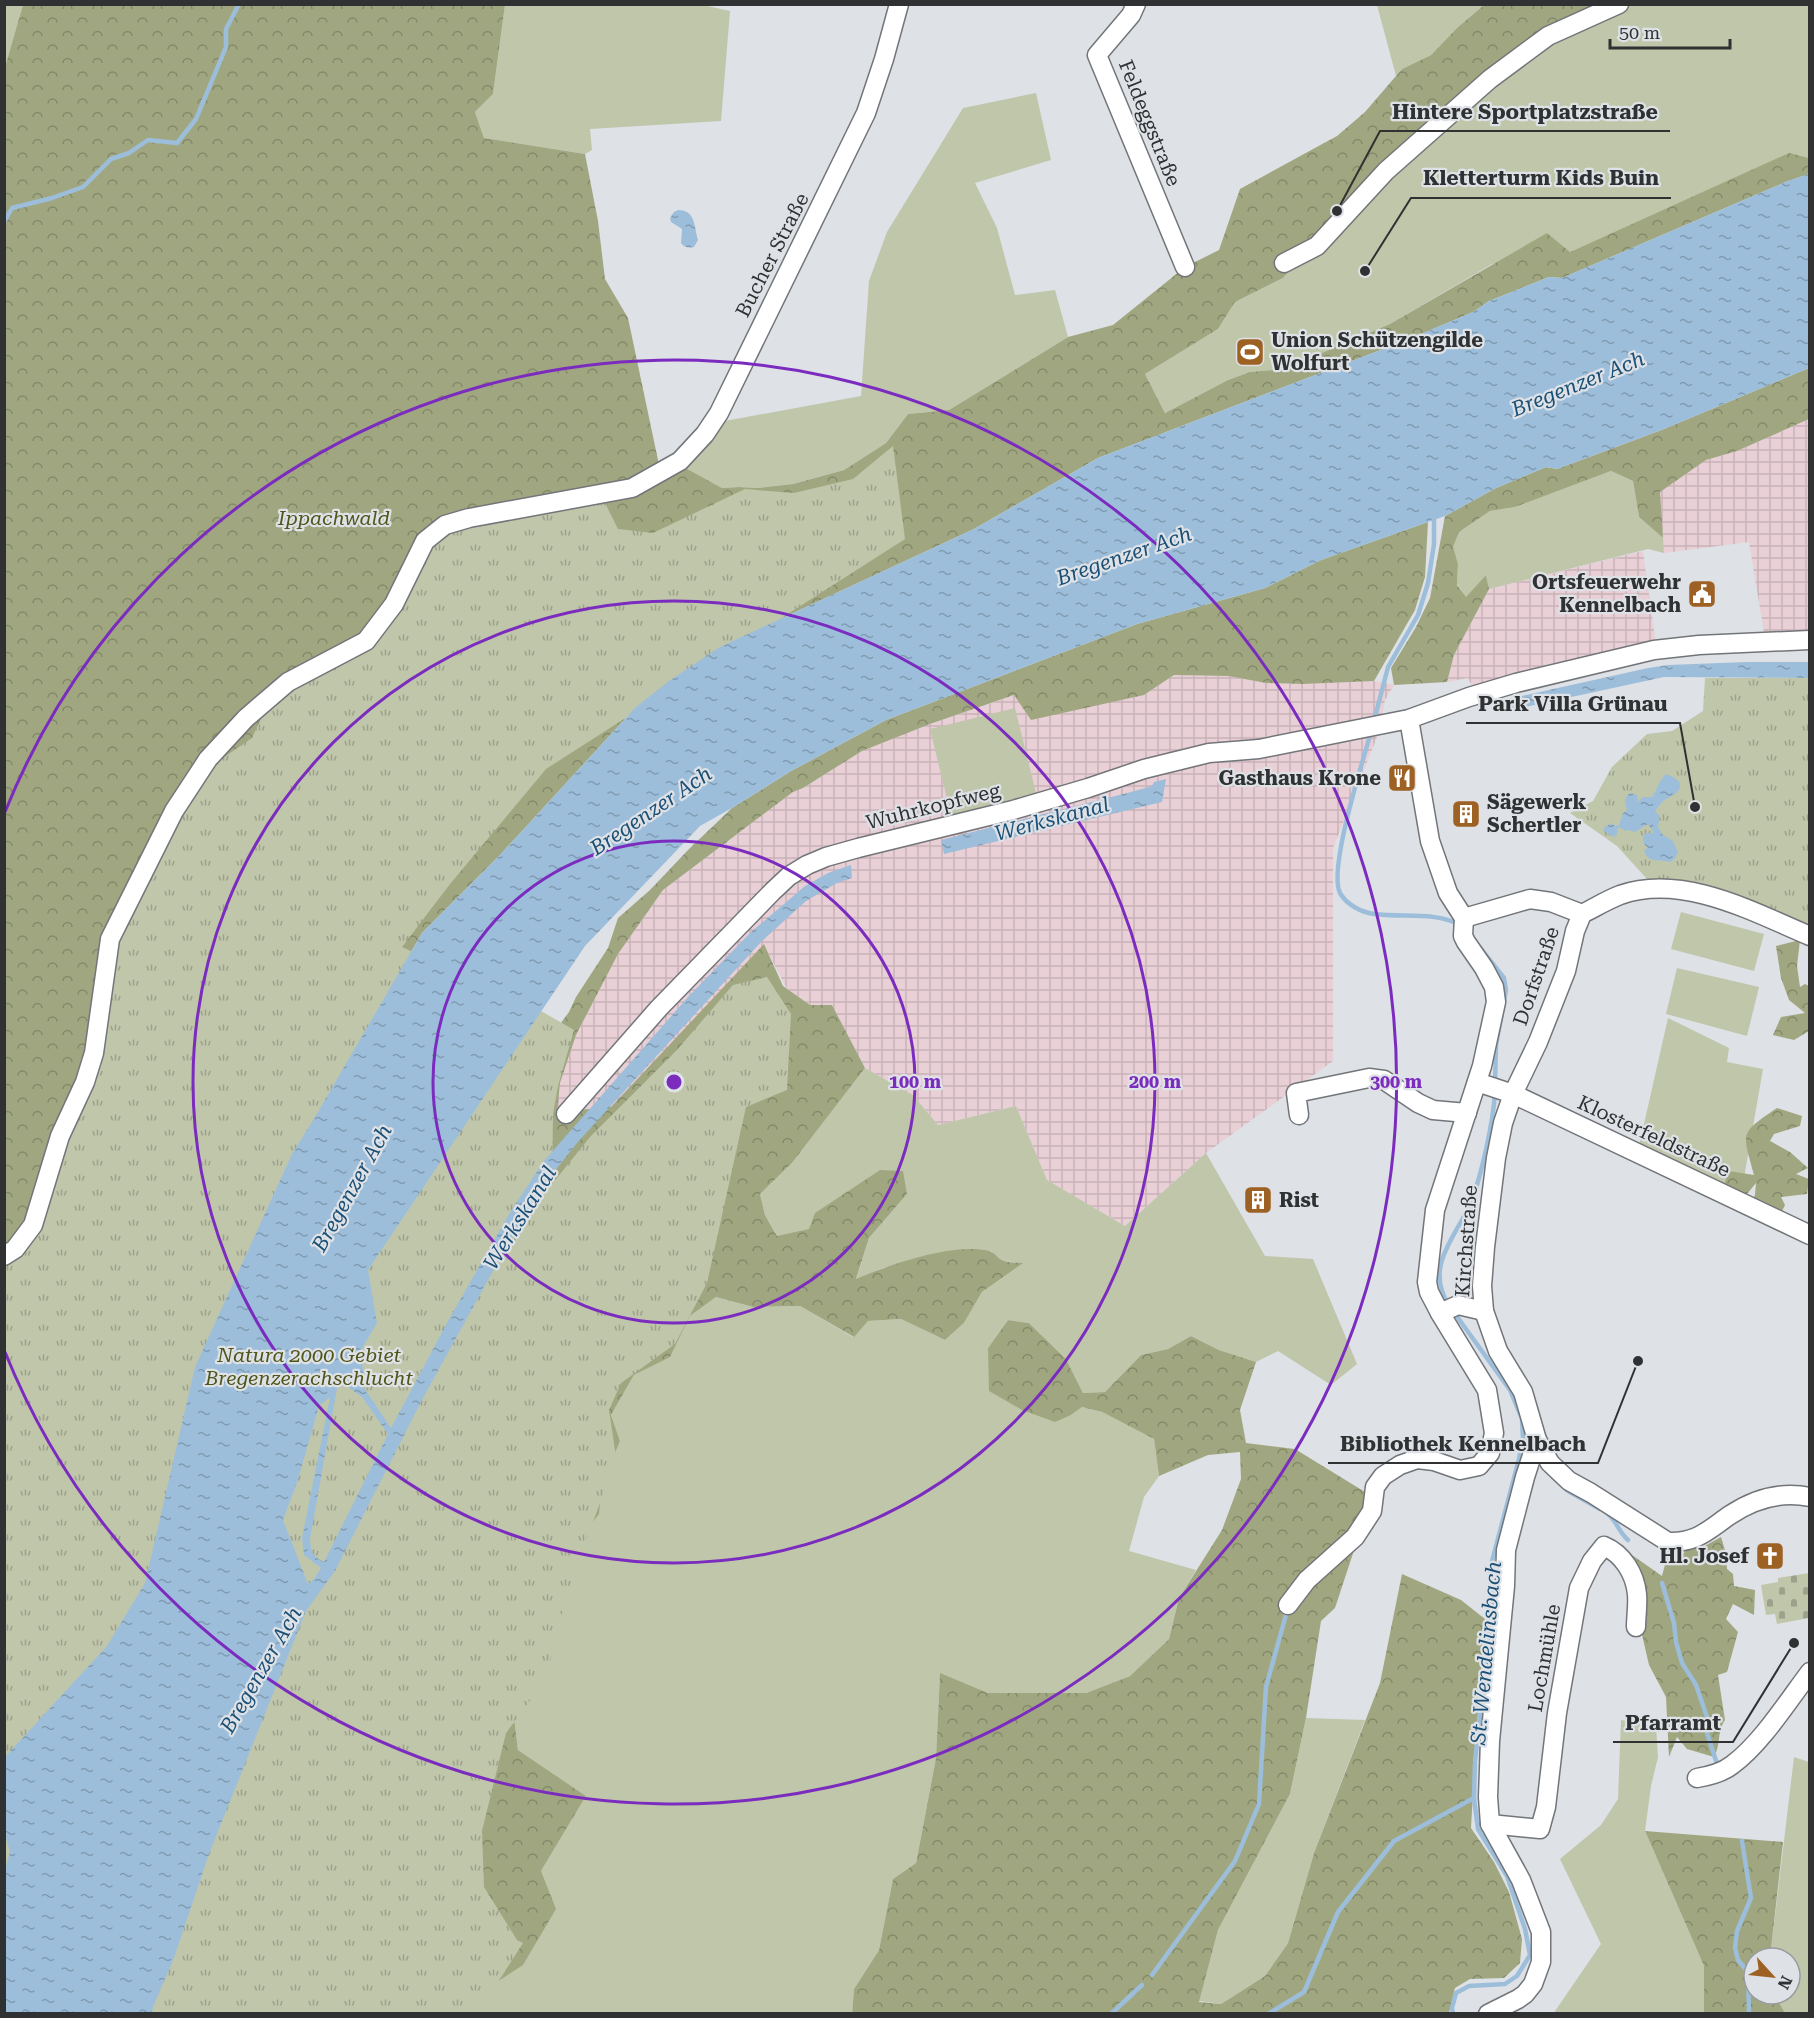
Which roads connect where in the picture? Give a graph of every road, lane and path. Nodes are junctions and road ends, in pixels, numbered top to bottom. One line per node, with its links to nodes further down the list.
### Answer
1 (899, 4): 18 (street, Bucher Straße)
2 (1136, 4): 5 (street, Feldeggstraße)
3 (1619, 4): 4 (street)
4 (1284, 262)
5 (1185, 267)
6 (1809, 640): 7 (street, Wuhrkopfweg)
7 (1409, 719): 9 (street); 15 (street, Wuhrkopfweg)
8 (1582, 914): 9 (street); 10 (street, Dorfstraße); 11 (street, Dorfstraße)
9 (1464, 925): 12 (street)
10 (1809, 936)
11 (1538, 1042): 13 (street, Kirchstraße)
12 (1480, 1083): 13 (street, Klosterfeldstraße); 14 (street)
13 (1510, 1093): 17 (street, Klosterfeldstraße); 20 (street, Kirchstraße)
14 (1467, 1113): 16 (street); 19 (street)
15 (566, 1114)
16 (1299, 1115)
17 (1809, 1235)
18 (4, 1256)
19 (1448, 1309): 20 (street); 23 (street)
20 (1484, 1311): 21 (street, Kirchstraße)
21 (1537, 1440): 22 (street, Kirchstraße); 27 (street)
22 (1809, 1497)
23 (1288, 1605)
24 (1636, 1628): 27 (street, Lochmühle)
25 (1809, 1672): 26 (street)
26 (1697, 1778)
27 (1490, 1824): 28 (street)
28 (1488, 2013)

